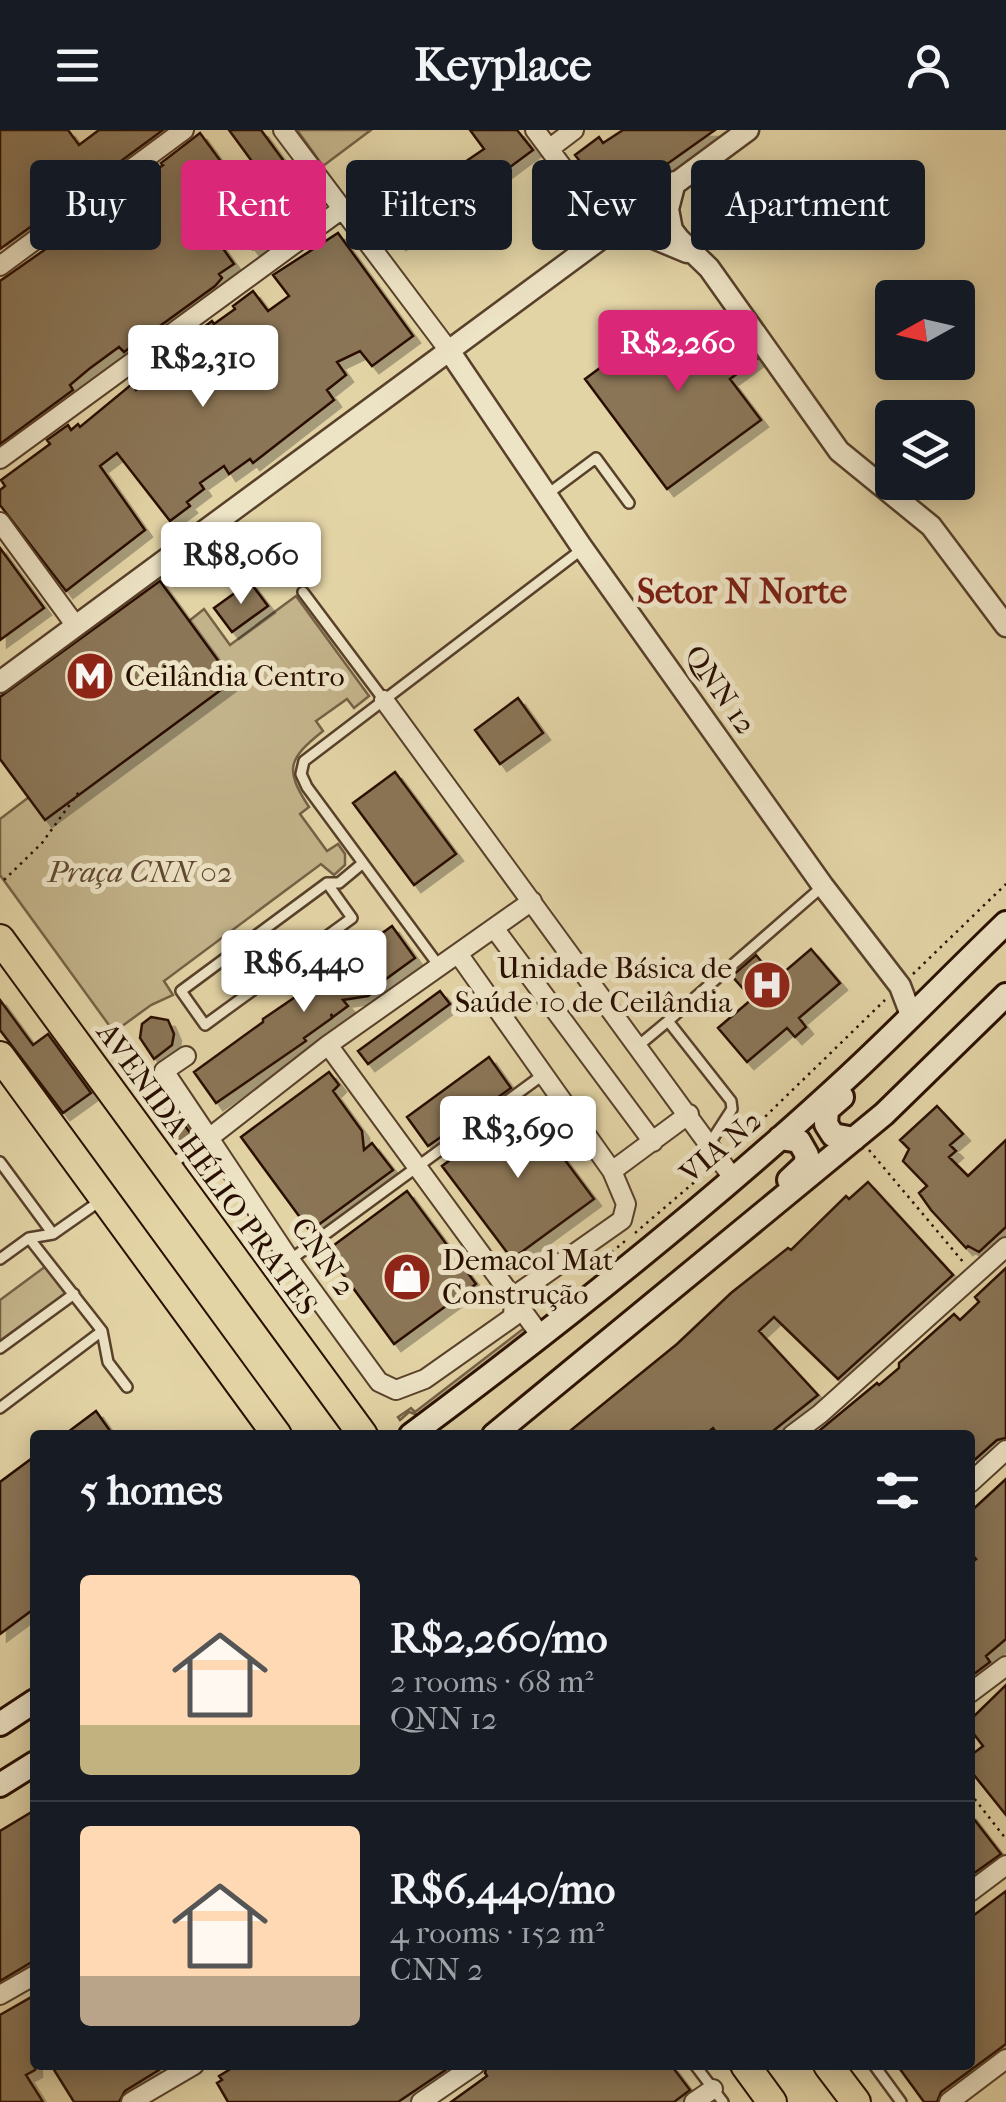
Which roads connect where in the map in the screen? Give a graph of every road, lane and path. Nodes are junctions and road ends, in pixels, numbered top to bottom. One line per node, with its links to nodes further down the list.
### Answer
1 (184, 130): 13 (street)
2 (283, 130): 10 (street, QNN 12)
3 (535, 130): 6 (street)
4 (574, 130): 6 (street)
5 (748, 130): 8 (street)
6 (549, 149): 7 (street)
7 (557, 160)
8 (675, 182): 9 (street); 14 (street)
9 (671, 185)
10 (342, 209): 15 (street, QNN 12); 16 (street)
11 (671, 245): 14 (street)
12 (584, 250): 15 (street)
13 (0, 266)
14 (709, 268): 23 (street)
15 (450, 352): 17 (street, QNN 12); 22 (street)
16 (0, 459)
17 (549, 493): 18 (lane); 20 (street, QNN 12)
18 (629, 504)
19 (0, 522): 22 (street)
20 (584, 548): 25 (lane); 31 (street, QNN 12)
21 (303, 592): 25 (lane)
22 (76, 626): 24 (street)
23 (1006, 626)
24 (0, 682)
25 (384, 700): 27 (lane); 32 (street)
26 (81, 790): 28 (path)
27 (363, 863): 29 (lane); 37 (lane)
28 (4, 880)
29 (327, 884): 29 (lane)
30 (1006, 884): 38 (path)
31 (823, 886): 38 (street, QNN 12); 41 (lane)
32 (532, 901): 34 (street); 43 (street)
33 (1006, 922): 40 (main road, VIA N2)
34 (494, 928): 36 (street); 50 (street)
35 (0, 939): 54 (main road, AVENIDA HÉLIO PRATES)
36 (459, 955): 37 (street); 46 (street, CNN 2)
37 (440, 967): 42 (street)
38 (900, 986): 40 (street, QNN 12); 56 (path)
39 (1004, 1001): 52 (main road)
40 (908, 1019): 49 (main road, VIA N2); 52 (main road)
41 (668, 1021): 43 (lane); 51 (lane)
42 (328, 1046): 48 (street); 55 (street)
43 (638, 1046): 47 (street)
44 (0, 1056): 58 (main road)
45 (186, 1056): 48 (street, CNN 2)
46 (544, 1074): 55 (lane); 57 (street, CNN 2)
47 (689, 1114): 50 (street); 51 (street)
48 (209, 1138): 54 (lane); 63 (street, CNN 2)
49 (780, 1138): 56 (main road, VIA N2); 65 (main road)
50 (653, 1142): 57 (street)
51 (710, 1143): 56 (street)
52 (860, 1144): 65 (main road); 66 (path)
53 (0, 1162): 59 (lane)
54 (167, 1167): 75 (main road, AVENIDA HÉLIO PRATES)
55 (418, 1167): 63 (lane); 68 (street)
56 (727, 1168): 64 (path); 70 (main road, VIA N2)
57 (612, 1172): 68 (street, CNN 2)
58 (104, 1198): 59 (lane); 74 (main road)
59 (53, 1234): 60 (lane)
60 (28, 1238): 62 (lane); 67 (lane)
61 (1006, 1247): 66 (street)
62 (0, 1259)
63 (290, 1260): 68 (street, CNN 2)
64 (589, 1271)
65 (694, 1274): 77 (main road)
66 (974, 1276): 78 (street)
67 (74, 1294): 69 (lane); 71 (lane)
68 (514, 1296): 70 (street)
69 (102, 1332): 72 (lane); 73 (lane)
70 (541, 1336): 76 (main road, VIA N2)
71 (0, 1348)
72 (127, 1387)
73 (0, 1408)
74 (273, 1430)
75 (360, 1430)
76 (418, 1430)
77 (500, 1430)
78 (799, 1430)
79 (1006, 1450): 80 (street)
80 (975, 1478)
81 (1006, 1666): 82 (street)
82 (975, 1689)
83 (30, 1704): 85 (main road)
84 (30, 1719): 86 (main road)
85 (0, 1724)
86 (0, 1739)
87 (30, 1767): 88 (main road); 89 (main road)
88 (0, 1776)
89 (0, 1785)
90 (975, 1799): 91 (path)
91 (1006, 1839)
92 (1006, 1866): 93 (street)
93 (975, 1888)
94 (30, 1978): 95 (street)
95 (0, 1995)
96 (1006, 2060): 110 (street)
97 (185, 2070): 104 (street)
98 (467, 2070): 105 (street)
99 (700, 2070): 103 (lane)
100 (749, 2070): 107 (main road)
101 (832, 2070): 108 (main road)
102 (878, 2070): 109 (lane)
103 (718, 2095): 106 (street)
104 (131, 2102)
105 (421, 2102)
106 (694, 2102)
107 (772, 2102)
108 (856, 2102)
109 (901, 2102)
110 (949, 2102)

